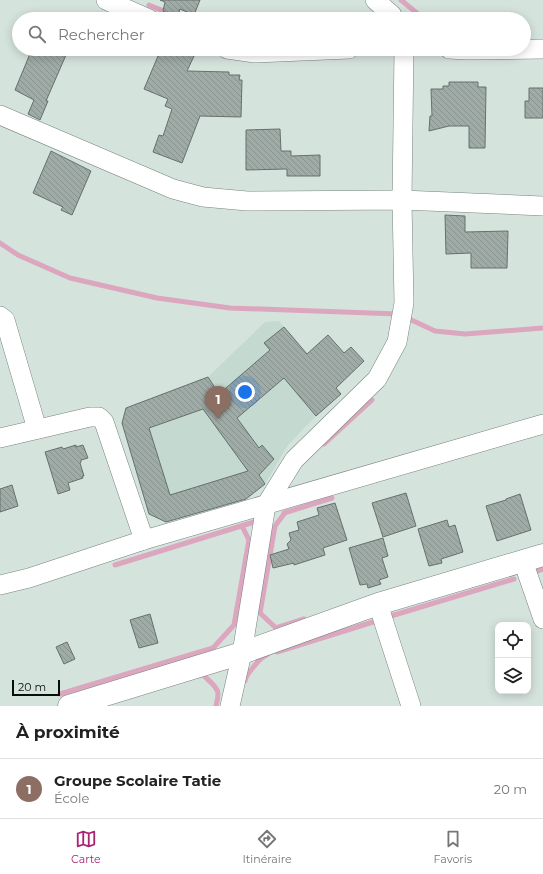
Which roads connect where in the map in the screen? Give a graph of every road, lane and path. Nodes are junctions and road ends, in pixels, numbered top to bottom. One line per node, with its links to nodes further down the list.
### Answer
1 (106, 0): 3 (street)
2 (375, 0): 4 (street)
3 (133, 12)
4 (389, 12)
5 (531, 49): 6 (street)
6 (543, 49)
7 (404, 56): 9 (street)
8 (0, 115): 9 (street)
9 (402, 200): 10 (street); 15 (street)
10 (543, 206)
11 (0, 316): 13 (street)
12 (543, 424): 15 (street)
13 (37, 429): 14 (street); 16 (street)
14 (0, 438)
15 (266, 505): 16 (street); 21 (street)
16 (144, 540): 18 (street)
17 (533, 558): 19 (main road); 20 (street)
18 (0, 585)
19 (378, 604): 21 (main road); 24 (street)
20 (543, 619)
21 (242, 653): 22 (main road); 23 (street)
22 (68, 706)
23 (230, 706)
24 (411, 706)

